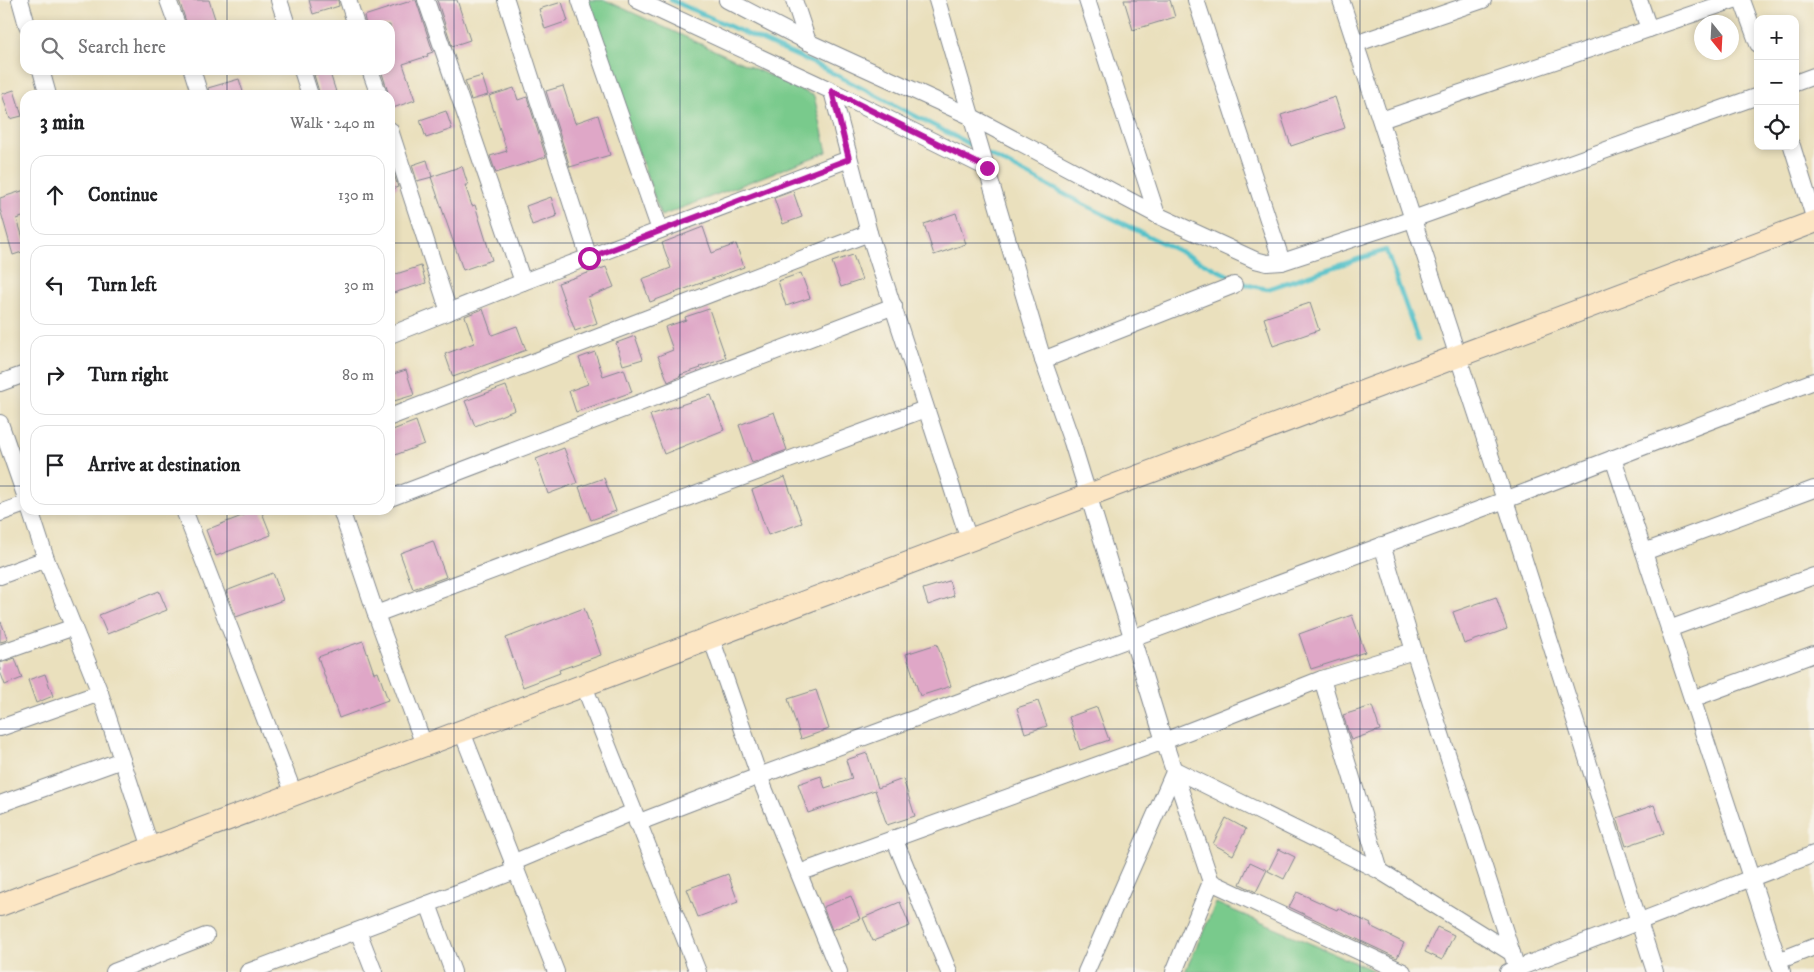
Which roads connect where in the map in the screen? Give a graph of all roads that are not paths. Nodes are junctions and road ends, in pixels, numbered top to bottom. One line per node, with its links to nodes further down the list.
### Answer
1 (20, 0): 19 (street)
2 (168, 0): 20 (street)
3 (279, 0): 21 (street)
4 (348, 0): 22 (street)
5 (426, 0): 54 (street)
6 (506, 0): 52 (street)
7 (580, 0): 49 (street)
8 (637, 0): 37 (street)
9 (727, 0): 25 (street)
10 (794, 0): 25 (street)
11 (937, 0): 39 (street)
12 (1087, 0): 45 (street)
13 (1196, 0): 53 (street)
14 (1341, 0): 26 (street)
15 (1484, 0): 26 (street)
16 (1639, 0): 23 (street)
17 (1734, 0): 23 (street)
18 (1742, 0): 24 (street)
19 (26, 20)
20 (175, 20)
21 (285, 20)
22 (354, 20)
23 (1649, 29): 40 (street)
24 (1754, 33)
25 (808, 42): 39 (street)
26 (1355, 44): 40 (street)
27 (42, 75): 33 (street)
28 (194, 75): 34 (street)
29 (304, 75): 35 (street)
30 (372, 75): 36 (street)
31 (1814, 76): 32 (street)
32 (1799, 82)
33 (47, 90)
34 (198, 90)
35 (308, 90)
36 (376, 90)
37 (832, 91): 43 (street); 44 (street)
38 (1754, 97): 47 (street)
39 (972, 117): 44 (street); 45 (street)
40 (1380, 120): 47 (street)
41 (395, 145): 57 (street)
42 (1793, 150): 46 (street)
43 (849, 159): 49 (street); 50 (street)
44 (987, 168): 59 (street)
45 (1157, 215): 53 (street)
46 (1814, 217)
47 (1413, 219): 53 (street); 60 (street)
48 (1814, 222): 60 (street)
49 (660, 230): 52 (street)
50 (870, 233): 56 (street); 65 (street)
51 (1814, 237): 60 (street)
52 (589, 258): 54 (street)
53 (1282, 262)
54 (523, 282): 57 (street)
55 (1234, 285): 59 (street)
56 (894, 306): 64 (street); 71 (street)
57 (449, 312): 58 (street)
58 (395, 333)
59 (1043, 360): 73 (street)
60 (1460, 362): 72 (street); 73 (street)
61 (20, 376): 63 (street)
62 (1814, 381): 68 (street)
63 (0, 383)
64 (926, 409): 79 (street); 85 (street)
65 (395, 415)
66 (0, 423): 67 (street)
67 (4, 448): 69 (street)
68 (1613, 458): 72 (street); 81 (street)
69 (20, 485)
70 (1814, 489): 81 (street)
71 (395, 496)
72 (1505, 500): 80 (street); 118 (street)
73 (1090, 501): 79 (street); 88 (street); 89 (street)
74 (20, 506): 75 (street)
75 (0, 513)
76 (32, 515): 82 (street)
77 (186, 515): 104 (street)
78 (348, 515): 85 (street)
79 (969, 540): 100 (street)
80 (1382, 545): 88 (street); 90 (street)
81 (1644, 552): 87 (street)
82 (46, 560): 83 (street); 86 (street)
83 (0, 576)
84 (1814, 576): 87 (street)
85 (376, 614): 100 (street)
86 (74, 627): 91 (street); 94 (street)
87 (1669, 629): 96 (street)
88 (1133, 637): 98 (street); 103 (street)
89 (715, 649): 95 (street); 103 (street)
90 (1414, 651): 93 (street); 124 (street)
91 (0, 653)
92 (1814, 654): 96 (street)
93 (1322, 679): 98 (street); 111 (street)
94 (100, 693): 97 (street); 101 (street)
95 (588, 696): 99 (street); 106 (street)
96 (1692, 699): 113 (street)
97 (0, 728)
98 (1164, 741): 102 (street); 107 (street)
99 (466, 742): 110 (street); 117 (street)
100 (424, 745): 104 (street)
101 (122, 760): 105 (street); 108 (street)
102 (1175, 770): 111 (street); 114 (street); 133 (street)
103 (759, 776): 106 (street); 112 (street)
104 (294, 794): 108 (street)
105 (0, 804)
106 (635, 817): 110 (street); 130 (street)
107 (894, 838): 112 (street); 132 (street)
108 (151, 848): 116 (street)
109 (1814, 854): 113 (street)
110 (514, 867): 115 (street); 129 (street)
111 (1380, 871): 124 (street)
112 (799, 873): 131 (street)
113 (1751, 877): 118 (street); 123 (street)
114 (1211, 882): 134 (street); 135 (street)
115 (428, 904): 119 (street); 128 (street)
116 (0, 905)
117 (0, 917)
118 (1638, 921): 124 (street); 136 (street)
119 (358, 931): 122 (street); 127 (street)
120 (206, 936): 125 (street)
121 (1814, 947): 123 (street)
122 (288, 965): 126 (street)
123 (1780, 966)
124 (1514, 967)
125 (114, 972)
126 (248, 972)
127 (374, 972)
128 (453, 972)
129 (556, 972)
130 (698, 972)
131 (839, 972)
132 (949, 972)
133 (1086, 972)
134 (1174, 972)
135 (1403, 972)
136 (1655, 972)

